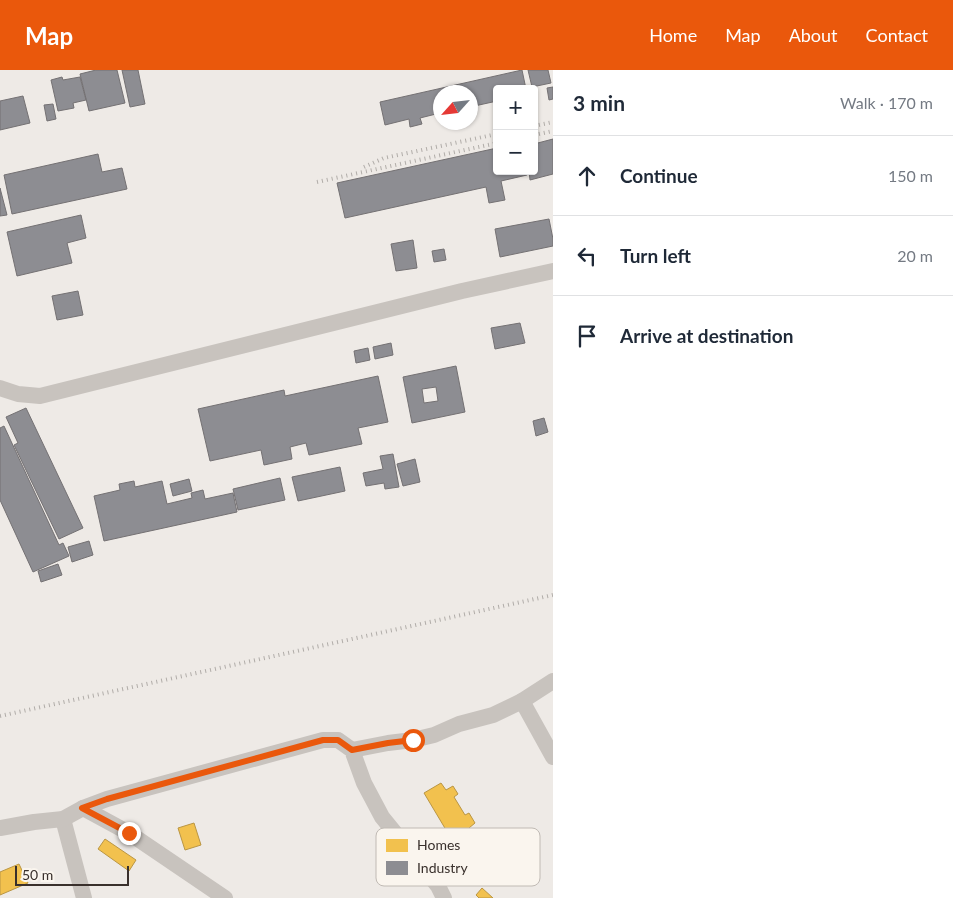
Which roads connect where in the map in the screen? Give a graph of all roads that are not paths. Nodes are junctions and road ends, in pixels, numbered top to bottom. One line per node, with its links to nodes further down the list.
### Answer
1 (553, 271): 2 (street)
2 (0, 388)
3 (553, 681): 4 (street)
4 (522, 701): 5 (street); 6 (street)
5 (352, 750): 7 (street); 10 (street)
6 (553, 757)
7 (82, 808): 8 (street); 13 (street)
8 (63, 819): 9 (street); 12 (street)
9 (0, 828)
10 (391, 828)
11 (438, 886): 14 (street)
12 (84, 898)
13 (225, 898)
14 (444, 898)

